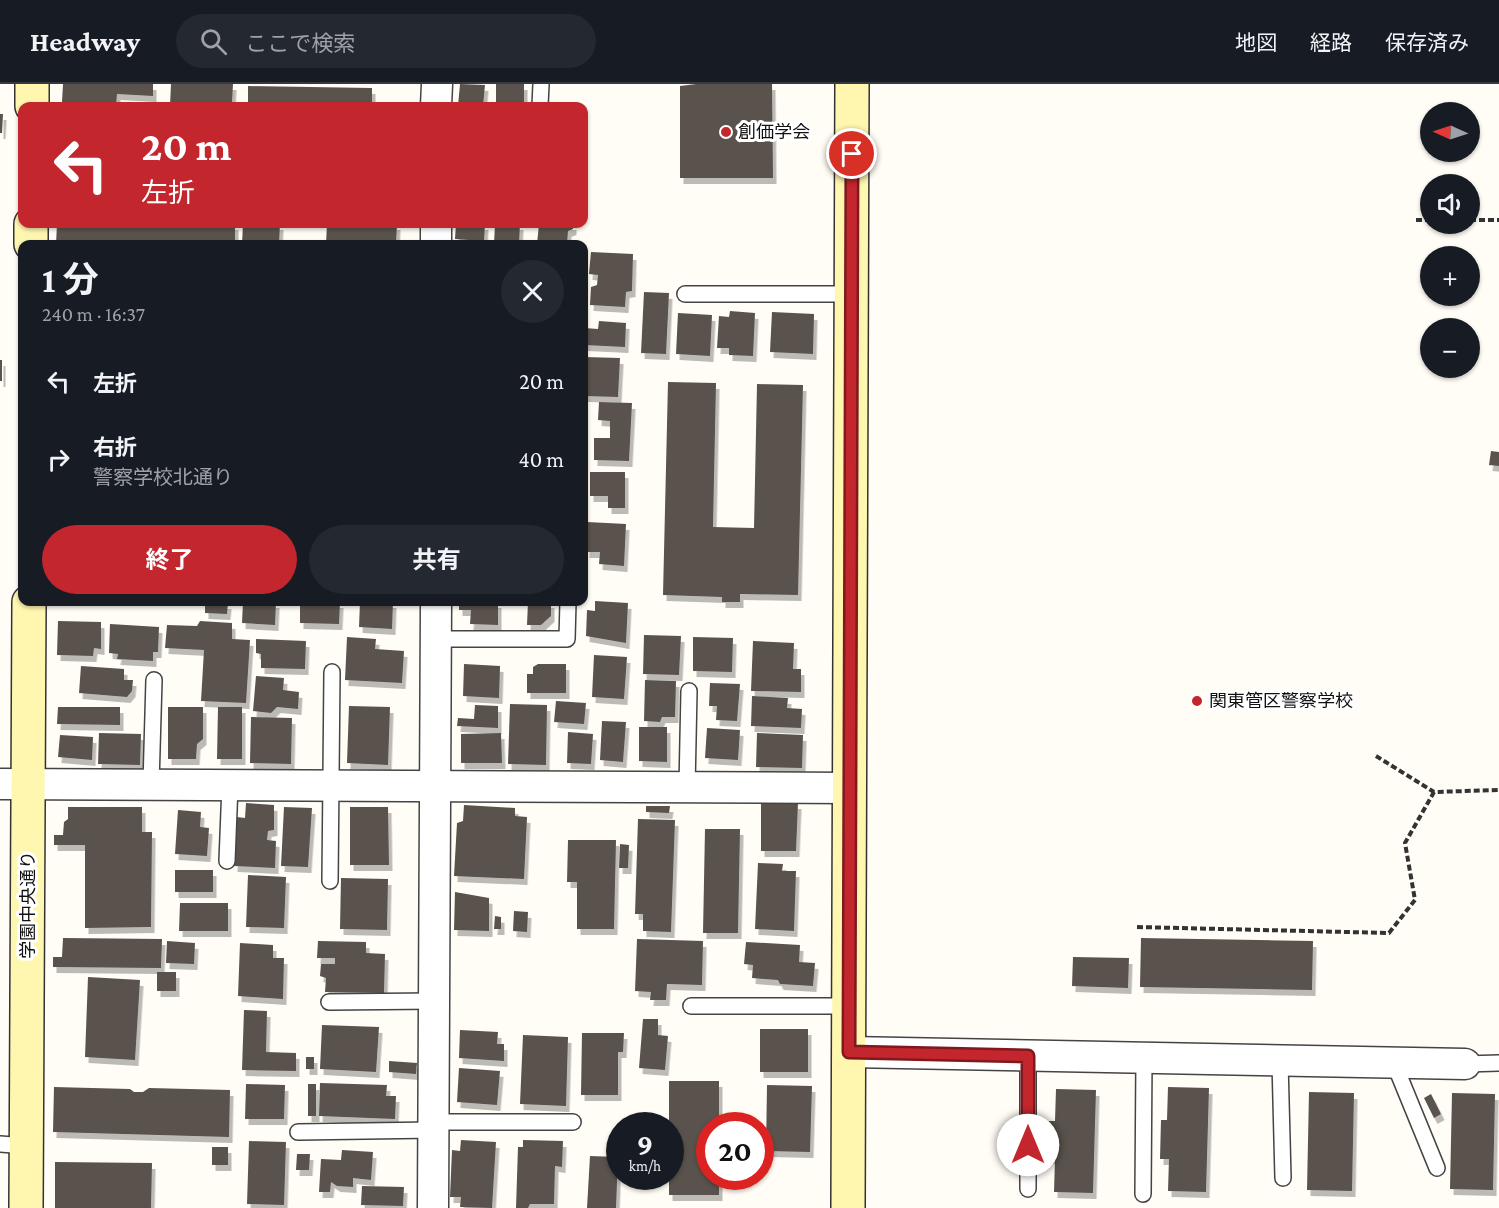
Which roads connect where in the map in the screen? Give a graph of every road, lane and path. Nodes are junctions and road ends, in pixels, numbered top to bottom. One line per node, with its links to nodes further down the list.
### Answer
1 (32, 84): 5 (street)
2 (437, 84): 6 (street)
3 (541, 84): 7 (lane)
4 (852, 84): 13 (street)
5 (32, 102)
6 (436, 102)
7 (540, 102)
8 (1416, 220): 9 (path)
9 (1420, 220)
10 (1480, 220): 11 (path)
11 (1499, 220)
12 (685, 294): 13 (lane)
13 (851, 294): 28 (street)
14 (29, 606): 22 (street, 学園中央通り)
15 (436, 606): 17 (street)
16 (568, 606): 17 (lane)
17 (436, 639): 26 (street)
18 (332, 672): 25 (lane)
19 (154, 680): 23 (lane)
20 (689, 691): 27 (lane)
21 (1376, 756): 30 (path)
22 (14, 784): 23 (street); 48 (street, 学園中央通り)
23 (151, 784): 24 (street)
24 (230, 785): 25 (street); 31 (lane)
25 (330, 785): 26 (street); 32 (lane)
26 (435, 786): 27 (street); 34 (street)
27 (687, 787): 28 (street)
28 (850, 788): 37 (street)
29 (1499, 790): 30 (path)
30 (1434, 792): 33 (path)
31 (227, 861)
32 (330, 881)
33 (1137, 927)
34 (435, 1001): 35 (lane); 46 (street)
35 (329, 1002)
36 (691, 1006): 37 (lane)
37 (849, 1006): 38 (street)
38 (849, 1052): 39 (street); 55 (street)
39 (1028, 1056): 40 (street); 51 (lane)
40 (1144, 1059): 41 (street); 52 (lane)
41 (1280, 1062): 43 (street); 50 (lane)
42 (1499, 1063): 44 (lane)
43 (1394, 1064): 44 (street); 49 (lane)
44 (1465, 1064)
45 (573, 1122): 46 (lane)
46 (434, 1126): 47 (lane); 54 (street)
47 (298, 1132)
48 (13, 1145): 53 (street, 学園中央通り)
49 (1437, 1168)
50 (1283, 1179)
51 (1028, 1189)
52 (1143, 1194)
53 (26, 1208)
54 (434, 1208)
55 (848, 1208)

